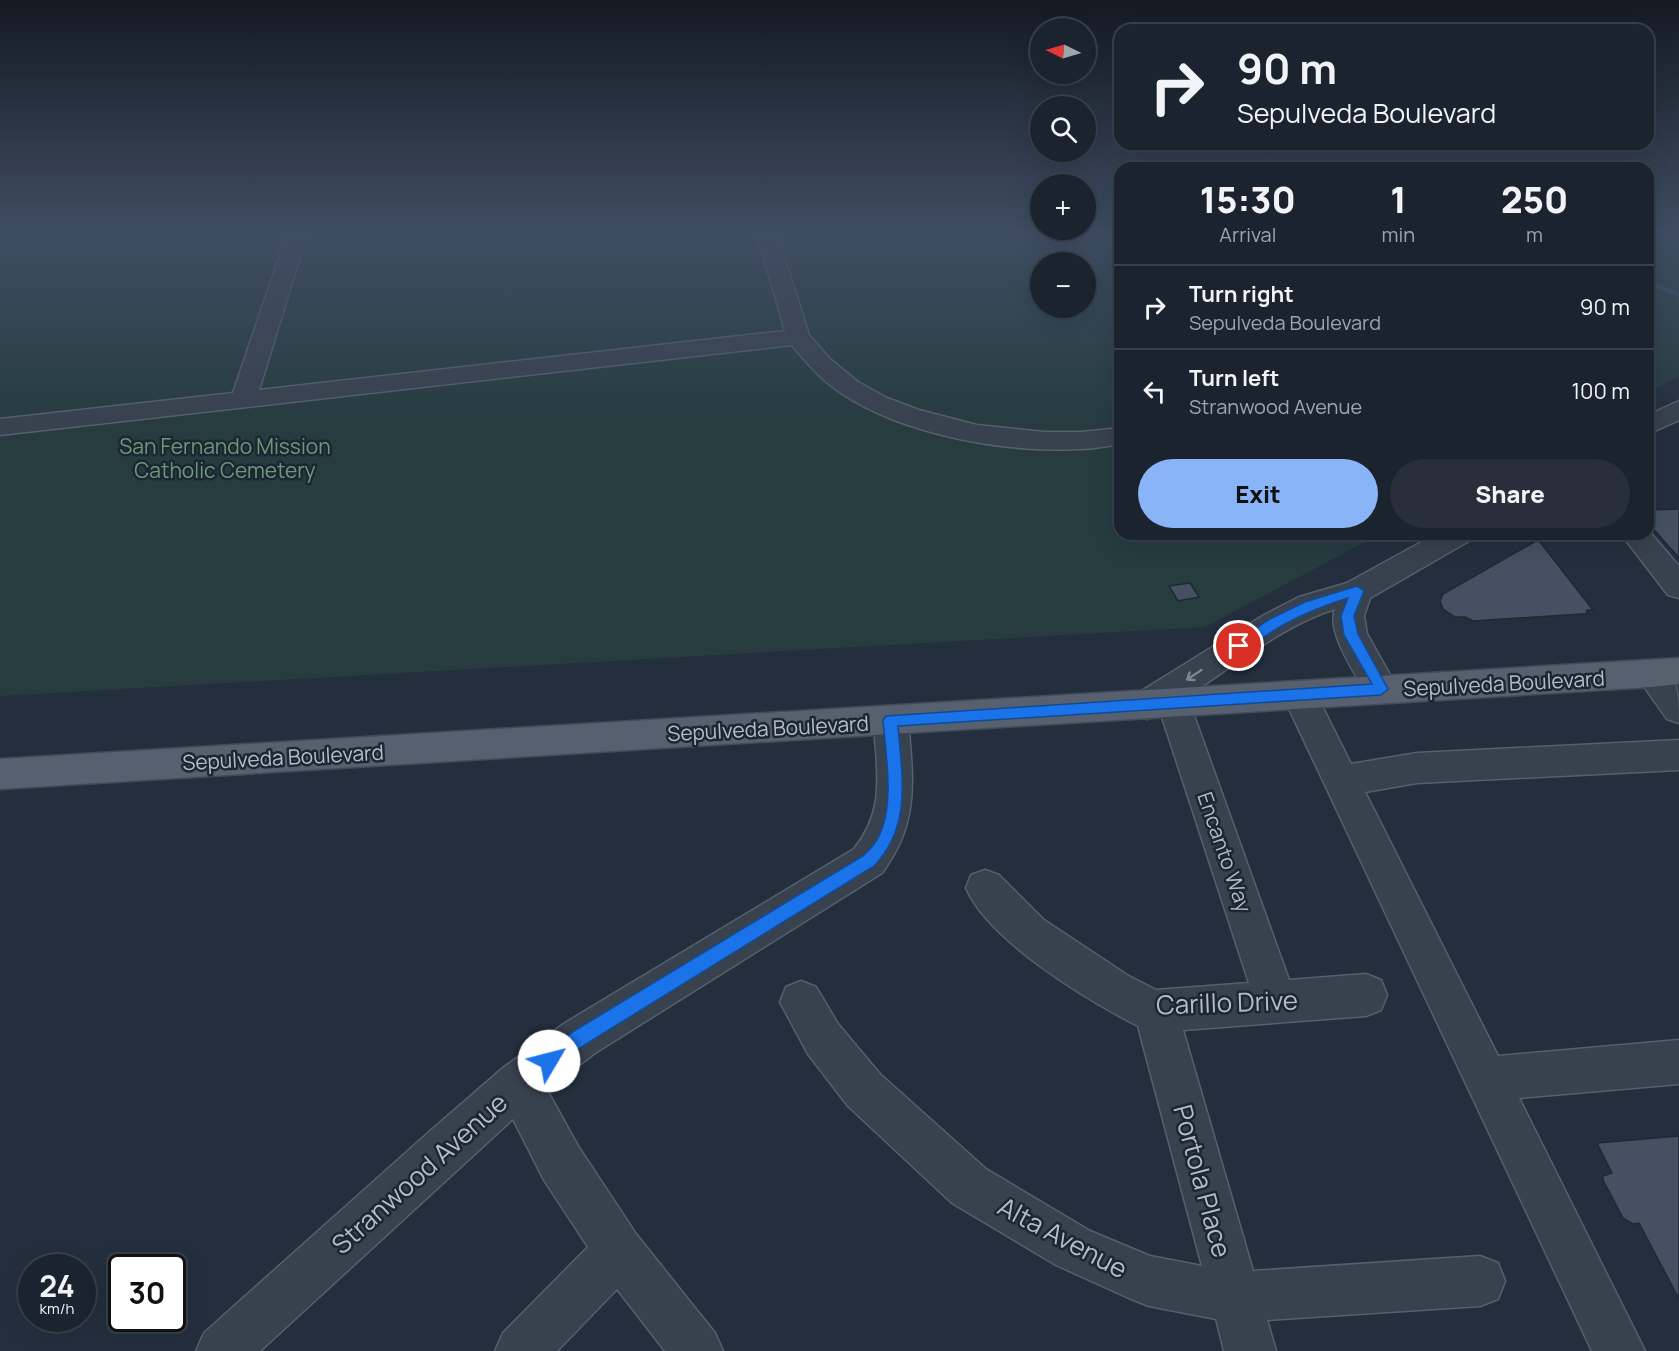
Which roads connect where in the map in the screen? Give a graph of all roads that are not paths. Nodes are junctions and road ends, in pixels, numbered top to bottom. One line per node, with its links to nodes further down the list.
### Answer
1 (277, 297): 4 (street)
2 (786, 297): 3 (street)
3 (798, 337): 4 (street); 8 (street)
4 (244, 399): 7 (street)
5 (1679, 410): 6 (street)
6 (1654, 423)
7 (0, 427)
8 (1114, 437)
9 (1448, 540): 12 (street)
10 (1641, 540): 11 (street)
11 (1679, 587)
12 (1357, 591): 14 (street); 16 (street, one-way to 16)
13 (1665, 672): 14 (main road, Sepulveda Boulevard); 17 (street)
14 (1381, 689): 15 (main road, Sepulveda Boulevard)
15 (1300, 696): 16 (main road, Sepulveda Boulevard); 21 (street)
16 (1160, 704): 18 (main road, Sepulveda Boulevard); 24 (street, Encanto Way)
17 (1679, 709)
18 (891, 720): 20 (main road, Sepulveda Boulevard); 29 (street, Stranwood Avenue)
19 (1679, 755): 21 (street)
20 (0, 774)
21 (1342, 781): 28 (street)
22 (985, 888): 26 (street, Carillo Drive)
23 (1366, 995): 24 (street, Carillo Drive)
24 (1276, 1001): 26 (street, Carillo Drive)
25 (801, 1002): 32 (street, Alta Avenue)
26 (1154, 1011): 32 (street, Portola Place)
27 (1679, 1062): 28 (street)
28 (1487, 1079): 37 (street)
29 (519, 1084): 30 (street); 33 (street, Stranwood Avenue)
30 (619, 1251): 34 (street); 35 (street)
31 (1480, 1281): 32 (street, Alta Avenue)
32 (1234, 1297): 36 (street, Portola Place)
33 (222, 1351)
34 (521, 1351)
35 (697, 1351)
36 (1250, 1351)
37 (1619, 1351)

